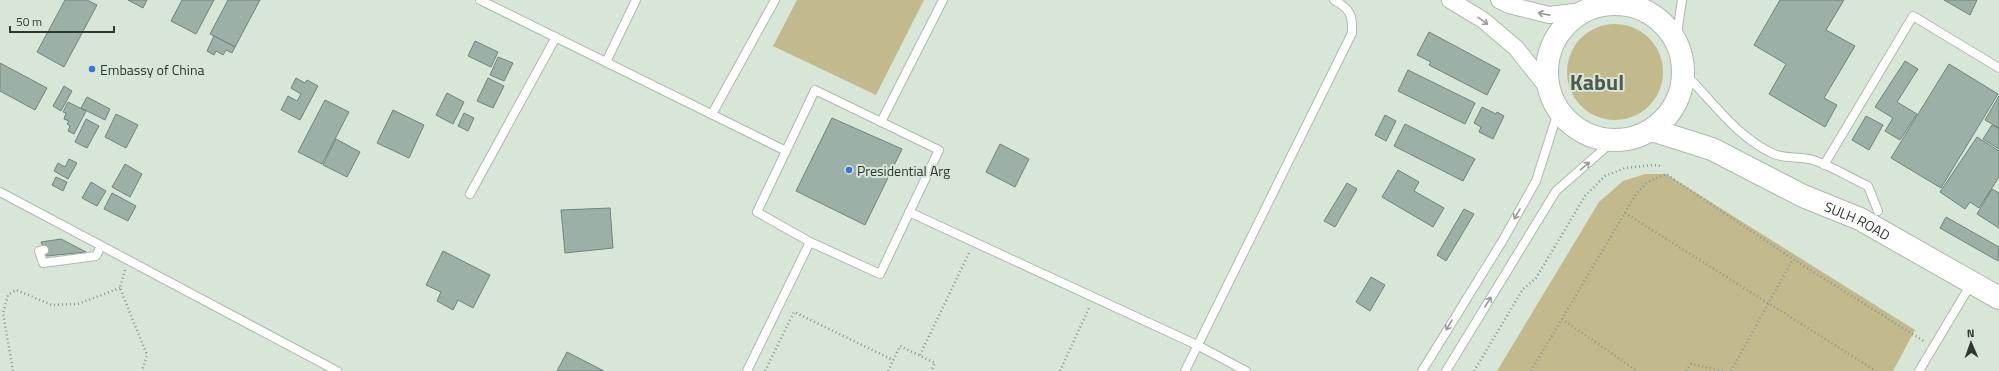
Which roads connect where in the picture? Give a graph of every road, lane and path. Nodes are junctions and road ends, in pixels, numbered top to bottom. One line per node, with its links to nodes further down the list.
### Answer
1 (480, 0): 11 (lane)
2 (636, 0): 13 (lane)
3 (775, 0): 18 (lane)
4 (943, 0): 19 (lane)
5 (1334, 0): 42 (lane)
6 (1450, 0): 16 (street, one-way to 16)
7 (1499, 0): 10 (street, one-way to 7)
8 (1682, 0): 12 (lane)
9 (1625, 2): 10 (street); 12 (street)
10 (1583, 11): 16 (street)
11 (556, 37): 13 (lane); 26 (lane)
12 (1676, 40): 15 (street)
13 (606, 62): 18 (lane)
14 (1999, 68): 23 (lane)
15 (1684, 73): 20 (street); 23 (lane)
16 (1547, 87): 17 (street)
17 (1558, 112): 21 (street); 56 (lane, one-way to 56)
18 (712, 114): 22 (lane)
19 (882, 122): 22 (lane); 28 (lane)
20 (1652, 130): 21 (street); 36 (street, SULH ROAD)
21 (1613, 142): 57 (lane, one-way to 21)
22 (786, 151): 30 (lane)
23 (1824, 165): 27 (lane)
24 (1663, 166): 58 (path)
25 (0, 192): 32 (lane)
26 (470, 194)
27 (1878, 211)
28 (909, 212): 30 (lane); 31 (lane)
29 (1625, 213): 34 (path); 40 (path); 41 (path)
30 (810, 242): 49 (lane)
31 (974, 242): 38 (lane); 44 (path)
32 (101, 246): 33 (lane); 35 (lane)
33 (44, 250)
34 (1793, 259): 40 (path); 43 (path)
35 (128, 260): 37 (path); 48 (lane)
36 (1972, 283): 39 (street, SULH ROAD); 43 (lane)
37 (120, 288): 46 (path); 47 (path)
38 (1094, 298): 42 (lane); 53 (path)
39 (1999, 298)
40 (1769, 304): 63 (path); 64 (path)
41 (1562, 319): 59 (path); 60 (path)
42 (1197, 345): 54 (lane); 55 (lane)
43 (1933, 348): 65 (lane)
44 (920, 355): 45 (path); 52 (path)
45 (893, 360): 50 (path); 51 (path)
46 (13, 371)
47 (142, 371)
48 (337, 371)
49 (747, 371)
50 (765, 371)
51 (888, 371)
52 (931, 371)
53 (1060, 371)
54 (1186, 371)
55 (1246, 371)
56 (1422, 371)
57 (1446, 371)
58 (1474, 371)
59 (1531, 371)
60 (1637, 371)
61 (1686, 371): 62 (path)
62 (1723, 371)
63 (1731, 371)
64 (1876, 371)
65 (1919, 371)

